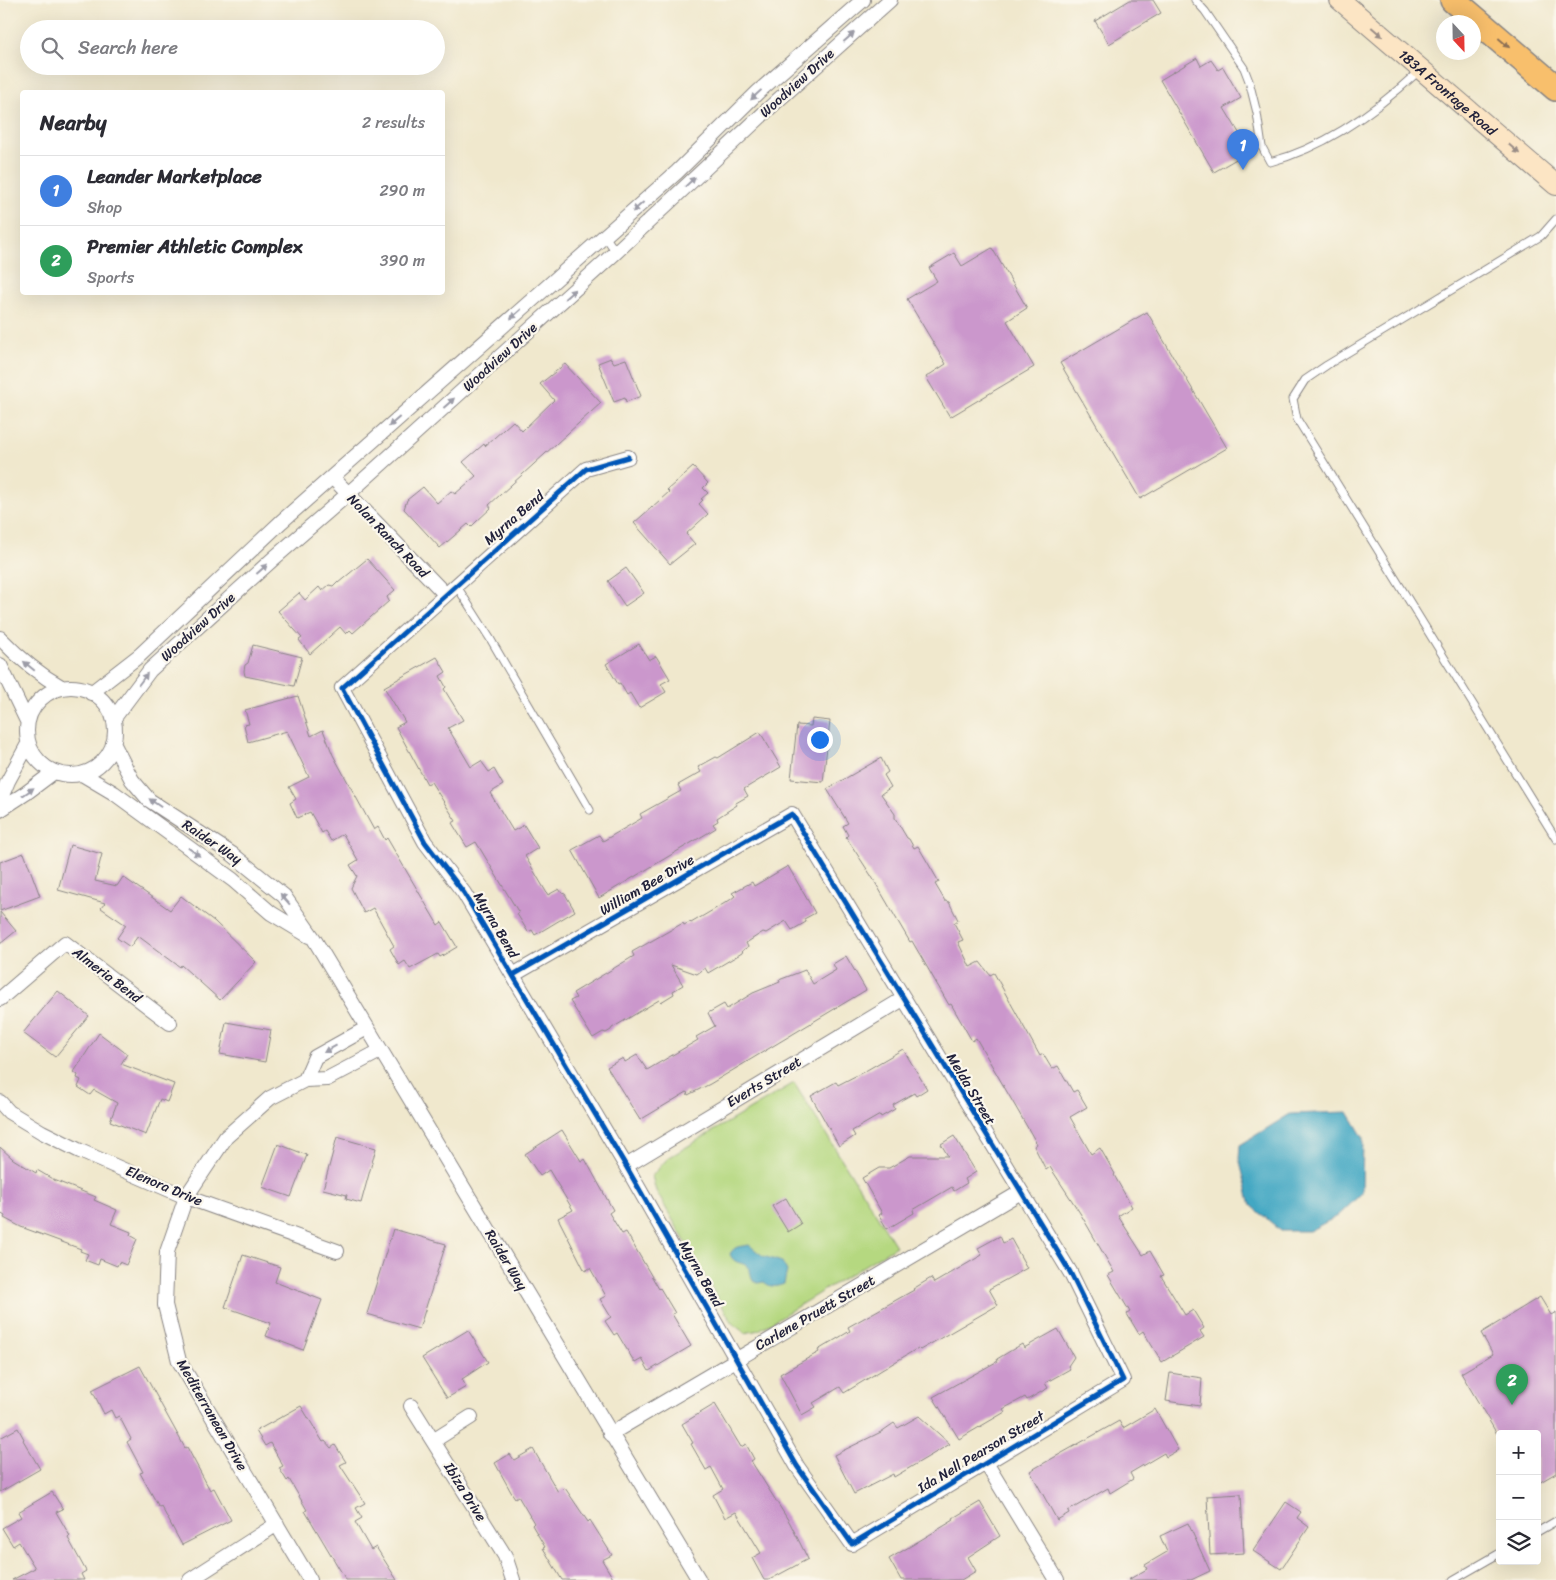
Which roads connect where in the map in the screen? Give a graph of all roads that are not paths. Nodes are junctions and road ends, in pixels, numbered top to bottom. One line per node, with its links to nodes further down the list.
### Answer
1 (863, 0): 6 (street, Woodview Drive)
2 (890, 0): 7 (street, Woodview Drive, one-way to 2)
3 (1195, 0): 9 (lane)
4 (1340, 0): 9 (main road, 183A Frontage Road, one-way to 9)
5 (1454, 0): 11 (highway, one-way to 11)
6 (809, 48): 7 (lane); 8 (street, Woodview Drive)
7 (821, 61): 10 (street, Woodview Drive)
8 (792, 63): 10 (lane); 14 (street, Woodview Drive, one-way to 14)
9 (1421, 69): 12 (main road, 183A Frontage Road, one-way to 12)
10 (804, 76): 15 (street, Woodview Drive, one-way to 10)
11 (1556, 88)
12 (1556, 185)
13 (1556, 219): 35 (lane)
14 (605, 236): 15 (lane); 17 (street, Woodview Drive, one-way to 17)
15 (616, 252): 18 (street, Woodview Drive, one-way to 15)
16 (628, 457): 19 (street, Myrna Bend)
17 (332, 477): 18 (street, Nolan Ranch Road); 24 (street, Woodview Drive)
18 (348, 494): 20 (street, Nolan Ranch Road); 25 (street, Woodview Drive, one-way to 18)
19 (456, 584): 20 (street, Myrna Bend); 33 (lane)
20 (445, 594): 37 (street, Myrna Bend)
21 (0, 638): 23 (street, one-way to 21)
22 (0, 665): 26 (street)
23 (63, 688): 24 (street); 26 (street)
24 (91, 692): 25 (street)
25 (114, 718): 27 (street)
26 (27, 721): 28 (street)
27 (113, 743): 30 (street); 36 (street, Raider Way, one-way to 27)
28 (28, 744): 29 (street); 31 (street)
29 (54, 772): 30 (street); 32 (street, one-way to 29)
30 (82, 774): 36 (street, Raider Way, one-way to 36)
31 (0, 800)
32 (0, 810)
33 (590, 810)
34 (792, 814): 37 (street, William Bee Drive); 39 (street, Melda Street)
35 (1556, 839)
36 (314, 939): 41 (street, Raider Way)
37 (513, 975): 45 (street, Myrna Bend)
38 (0, 999): 40 (street, Almeria Bend)
39 (903, 999): 45 (street, Everts Street); 46 (street, Melda Street)
40 (170, 1023)
41 (366, 1028): 42 (street, Raider Way); 43 (street, one-way to 43)
42 (380, 1051): 43 (street); 53 (street, Raider Way)
43 (305, 1080): 47 (street, Mediterranean Drive)
44 (0, 1102): 47 (street, Elenora Drive)
45 (626, 1166): 49 (street, Myrna Bend)
46 (1021, 1192): 49 (street, Carlene Pruett Street); 50 (street, Melda Street)
47 (186, 1197): 48 (street, Elenora Drive); 57 (street, Mediterranean Drive)
48 (337, 1251)
49 (737, 1359): 53 (street, Carlene Pruett Street); 59 (street, Myrna Bend)
50 (1123, 1380): 55 (street, Ida Nell Pearson Street)
51 (412, 1406): 54 (street, Ibiza Drive)
52 (472, 1417): 54 (street)
53 (610, 1434): 64 (street, Raider Way)
54 (433, 1441): 63 (street, Ibiza Drive)
55 (986, 1463): 59 (street, Ida Nell Pearson Street); 65 (street)
56 (1556, 1521): 58 (lane)
57 (277, 1524): 61 (street); 62 (street, Mediterranean Drive)
58 (1541, 1530)
59 (852, 1544)
60 (1496, 1555): 66 (lane)
61 (190, 1580)
62 (310, 1580)
63 (513, 1580)
64 (699, 1580)
65 (1057, 1580)
66 (1453, 1580)

